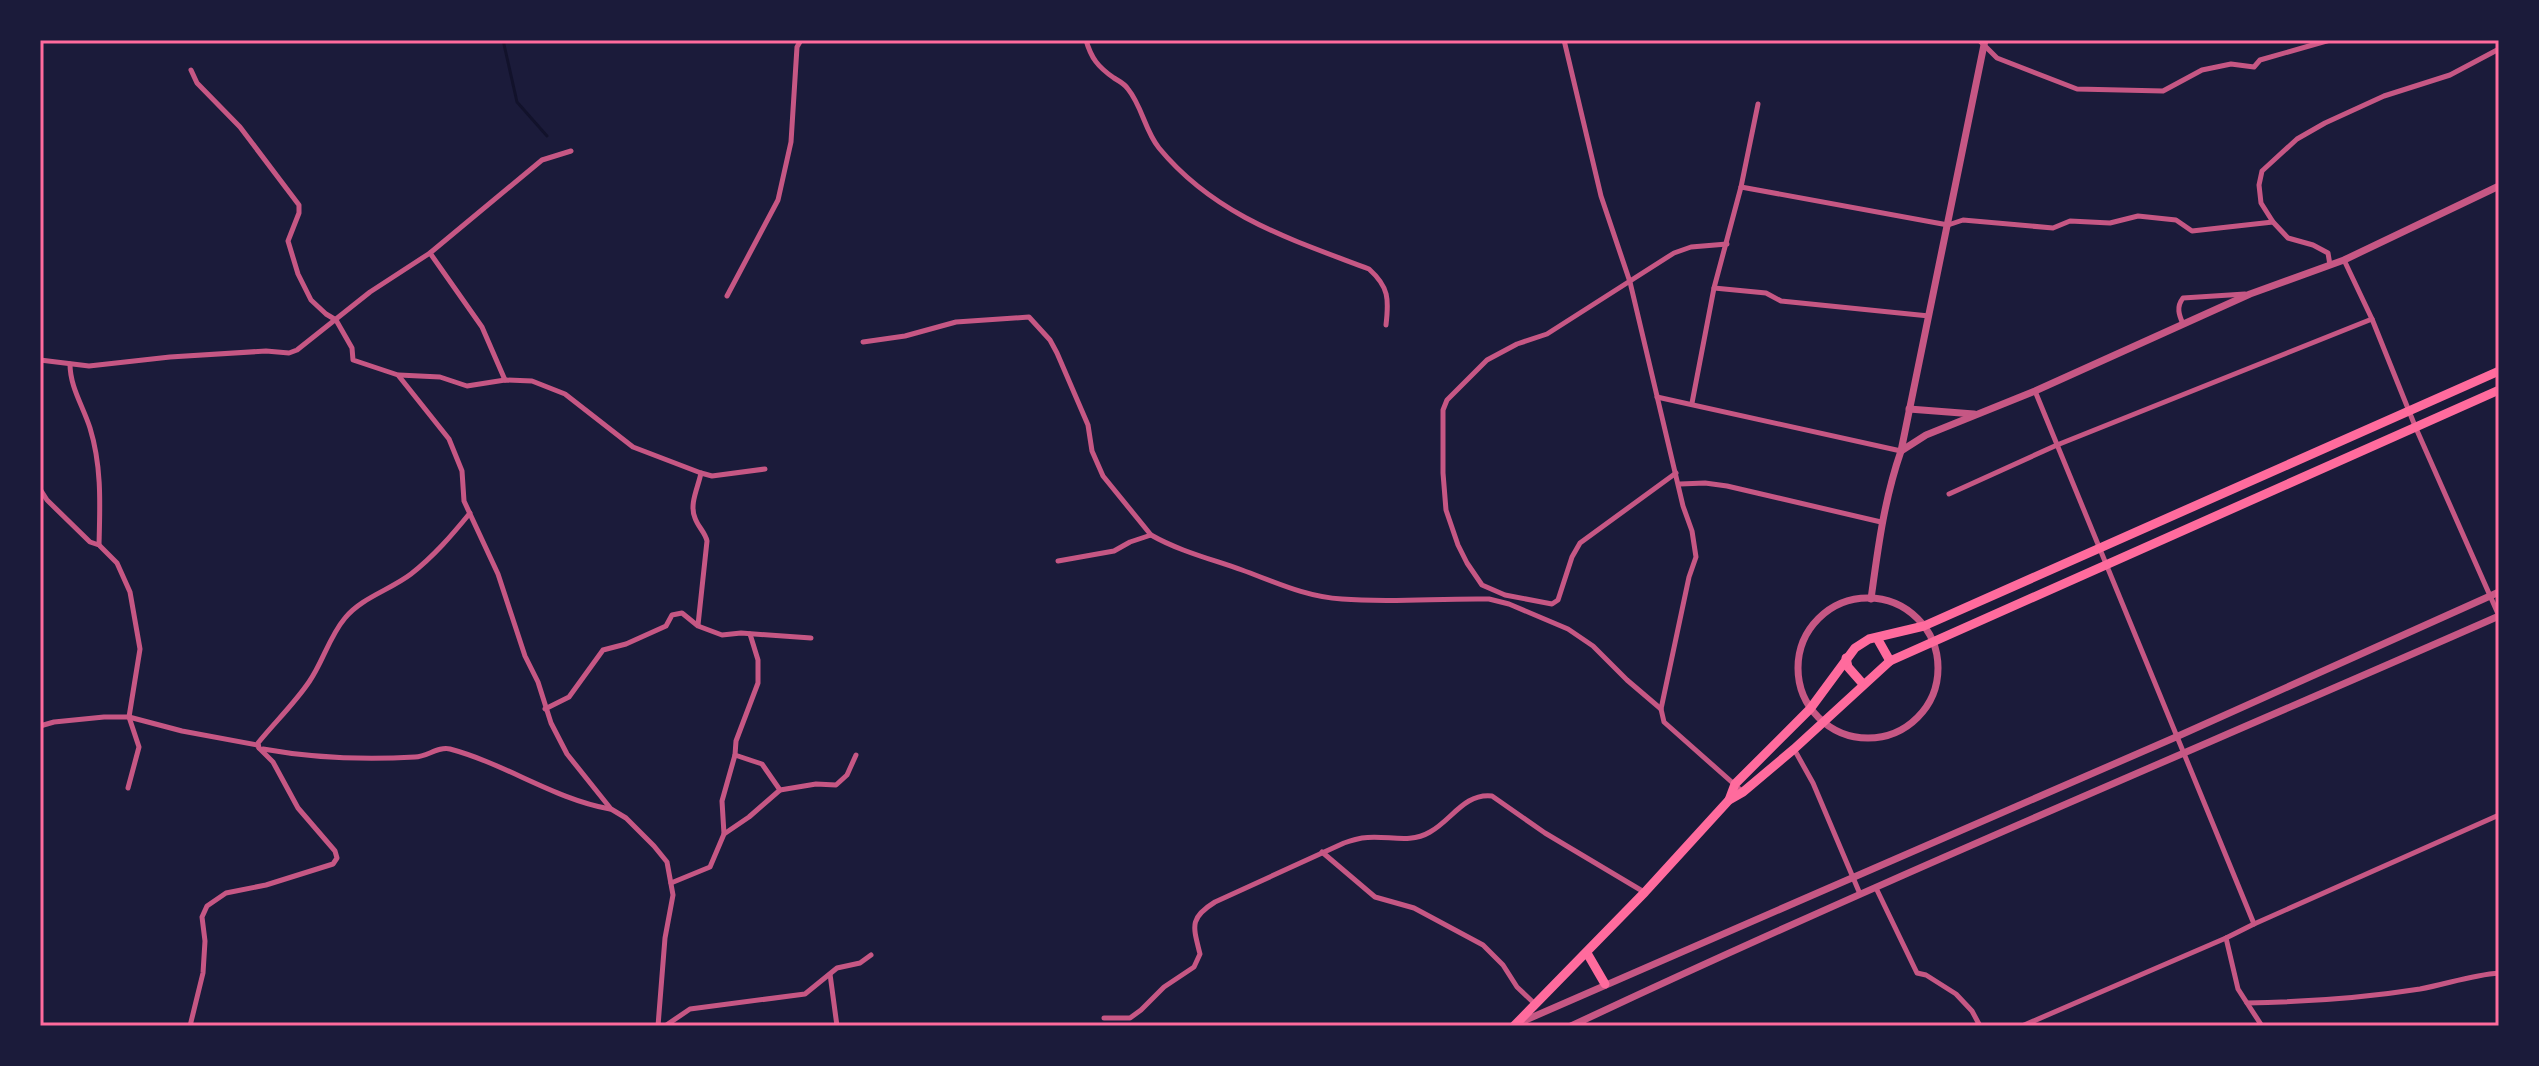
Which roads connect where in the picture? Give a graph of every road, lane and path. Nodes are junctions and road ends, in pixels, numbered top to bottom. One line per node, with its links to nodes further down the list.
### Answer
1 (801, 40): 21 (street)
2 (1086, 40): 26 (street)
3 (1564, 40): 18 (street)
4 (2330, 40): 5 (street)
5 (1983, 41): 13 (street)
6 (2499, 49): 12 (street)
7 (191, 70): 24 (street)
8 (1758, 104): 11 (street)
9 (571, 151): 15 (street)
10 (2499, 186): 16 (street)
11 (1741, 187): 13 (street); 14 (street)
12 (2273, 222): 13 (street); 17 (street)
13 (1948, 225): 22 (street)
14 (1727, 244): 18 (street); 19 (street)
15 (430, 253): 24 (street); 32 (street)
16 (2344, 260): 17 (street); 23 (street)
17 (2330, 265): 20 (street)
18 (1630, 282): 35 (street); 45 (street)
19 (1714, 288): 22 (street); 36 (street)
20 (2250, 294): 25 (street); 25 (street)
21 (727, 296)
22 (1929, 316): 37 (street)
23 (2372, 319): 38 (street); 41 (street)
24 (336, 320): 29 (street); 31 (street)
25 (2183, 324): 34 (street)
26 (1386, 325)
27 (863, 342): 51 (street)
28 (40, 360): 29 (street)
29 (70, 364): 52 (street)
30 (2499, 371): 38 (highway)
31 (398, 375): 32 (street); 49 (street)
32 (505, 380): 44 (street)
33 (2499, 390): 40 (highway)
34 (2035, 391): 39 (street); 41 (street)
35 (1657, 397): 36 (street); 45 (street)
36 (1692, 403): 42 (street)
37 (1909, 409): 39 (street); 42 (street)
38 (2409, 409): 40 (street); 53 (highway)
39 (1977, 414): 42 (street)
40 (2415, 426): 55 (highway); 57 (street)
41 (2057, 445): 48 (street); 53 (street)
42 (1901, 451): 50 (street)
43 (765, 469): 44 (street)
44 (701, 473): 60 (street)
45 (1676, 473): 46 (street)
46 (1680, 484): 50 (street); 70 (street)
47 (40, 489): 52 (street)
48 (1949, 494)
49 (470, 513): 69 (street); 76 (street)
50 (1881, 522): 58 (street)
51 (1151, 535): 54 (street); 70 (street)
52 (99, 545): 72 (street)
53 (2098, 547): 55 (street); 61 (highway)
54 (1058, 561)
55 (2106, 564): 65 (highway); 75 (street)
56 (2499, 592): 57 (street)
57 (2490, 596): 59 (street); 75 (street)
58 (1871, 599): 61 (street); 71 (street)
59 (2499, 616): 80 (street)
60 (698, 626): 62 (street); 69 (street)
61 (1924, 626): 64 (highway); 65 (street)
62 (750, 634): 63 (street); 78 (street)
63 (811, 638)
64 (1877, 638): 66 (highway); 67 (highway)
65 (1931, 641): 67 (highway); 73 (street)
66 (1846, 658): 68 (highway); 71 (highway)
67 (1890, 661): 68 (highway)
68 (1863, 684): 73 (highway)
69 (545, 709): 88 (street)
70 (1661, 709): 81 (street)
71 (1810, 709): 73 (street); 81 (highway)
72 (129, 717): 74 (street); 76 (street); 83 (street)
73 (1824, 722): 77 (highway)
74 (40, 726)
75 (2176, 737): 80 (street); 82 (street)
76 (258, 747): 88 (street); 112 (street)
77 (1794, 749): 85 (highway); 94 (street)
78 (735, 755): 84 (street); 90 (street)
79 (856, 755): 84 (street)
80 (2184, 755): 87 (street); 101 (street)
81 (1735, 784): 85 (street); 86 (highway)
82 (2065, 784): 87 (street); 91 (street)
83 (128, 788)
84 (780, 790): 90 (street)
85 (1743, 792): 86 (highway)
86 (1729, 800): 97 (highway)
87 (2074, 802): 93 (street)
88 (611, 809): 95 (street)
89 (2499, 815): 101 (street)
90 (724, 834): 95 (street)
91 (1948, 835): 93 (street); 94 (street)
92 (1322, 852): 97 (street); 109 (street); 110 (street)
93 (1956, 852): 96 (street)
94 (1853, 877): 98 (street); 99 (street)
95 (671, 883): 113 (street)
96 (1876, 888): 98 (street); 117 (street)
97 (1645, 892): 103 (highway)
98 (1860, 894): 100 (street)
99 (1800, 901): 100 (street); 107 (street)
100 (1807, 919): 116 (street)
101 (2254, 924): 102 (street)
102 (2226, 938): 108 (street); 118 (street)
103 (1587, 953): 107 (highway); 109 (highway)
104 (871, 955): 106 (street)
105 (2499, 973): 108 (street)
106 (830, 974): 114 (street); 115 (street)
107 (1605, 984): 111 (street)
108 (2247, 1003): 119 (street)
109 (1535, 1005): 111 (highway)
110 (1104, 1018)
111 (1515, 1025)
112 (190, 1026)
113 (658, 1026)
114 (665, 1026)
115 (837, 1026)
116 (1571, 1026)
117 (1980, 1026)
118 (2022, 1026)
119 (2262, 1026)

